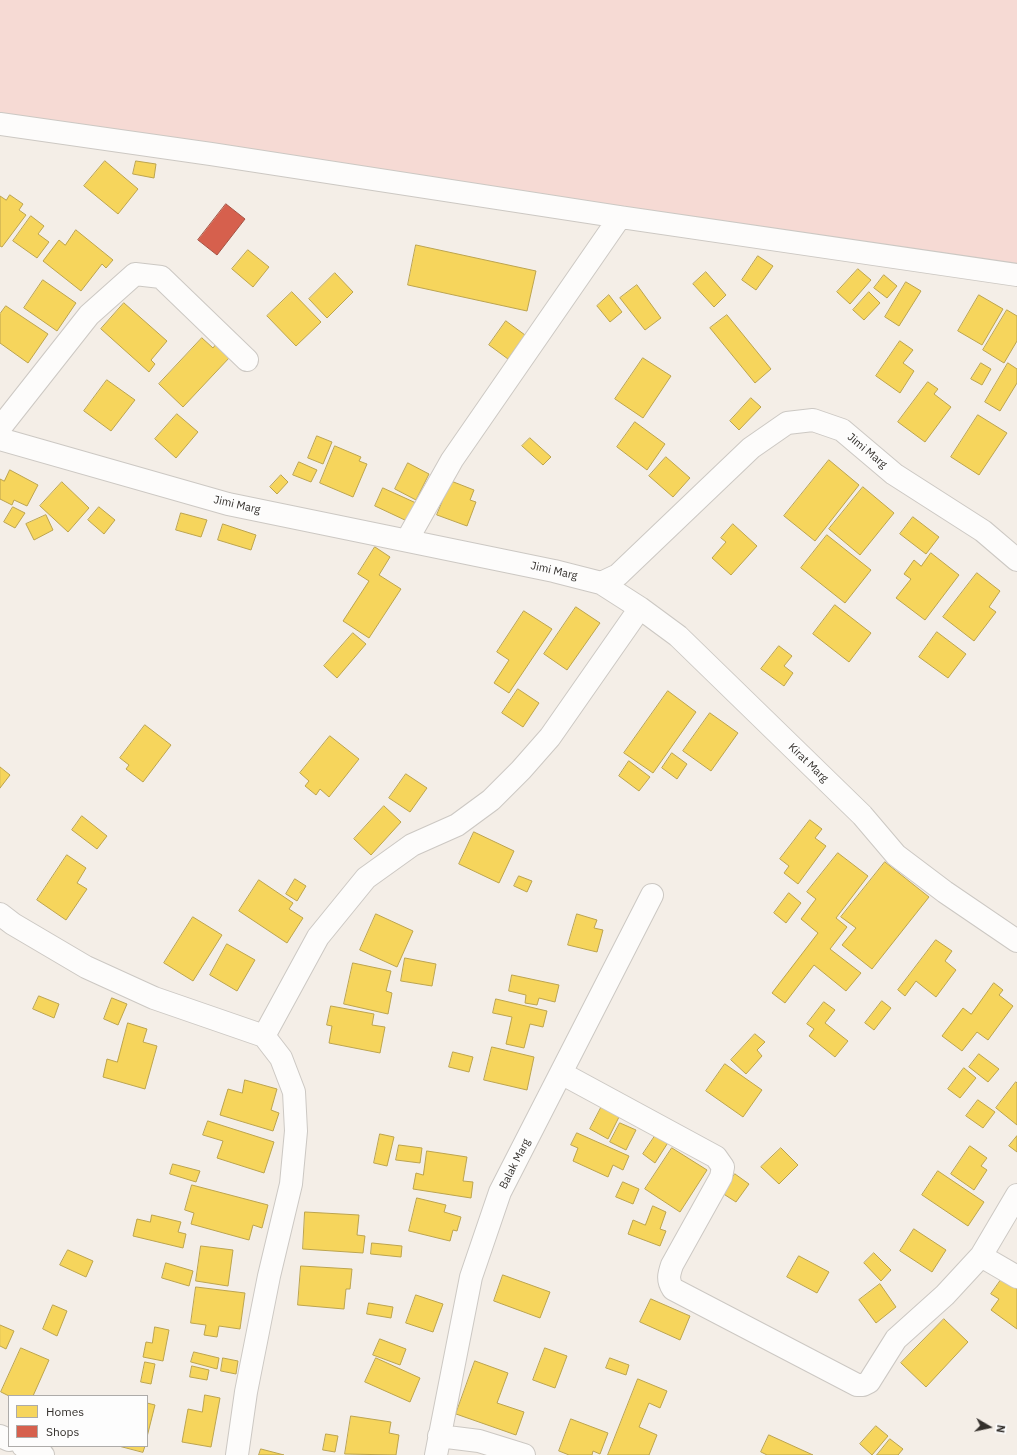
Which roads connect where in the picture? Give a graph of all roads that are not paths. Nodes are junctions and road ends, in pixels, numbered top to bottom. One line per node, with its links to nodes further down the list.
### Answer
1 (0, 124): 2 (street)
2 (620, 217): 3 (street); 7 (street)
3 (1017, 275)
4 (247, 360): 5 (street)
5 (0, 428)
6 (0, 439): 7 (street, Jimi Marg)
7 (408, 540): 9 (street, Jimi Marg)
8 (1017, 560): 9 (street, Jimi Marg)
9 (601, 583): 10 (street, Kirat Marg)
10 (640, 608): 13 (street, Kirat Marg); 14 (street)
11 (652, 895): 15 (street, Balak Marg)
12 (0, 914): 14 (street)
13 (1017, 941)
14 (264, 1036): 22 (street)
15 (561, 1073): 17 (street); 19 (street, Balak Marg)
16 (1017, 1195): 17 (street)
17 (981, 1256): 18 (street)
18 (1017, 1277)
19 (437, 1446): 23 (street)
20 (25, 1447): 21 (street)
21 (42, 1455)
22 (237, 1455)
23 (524, 1455)

